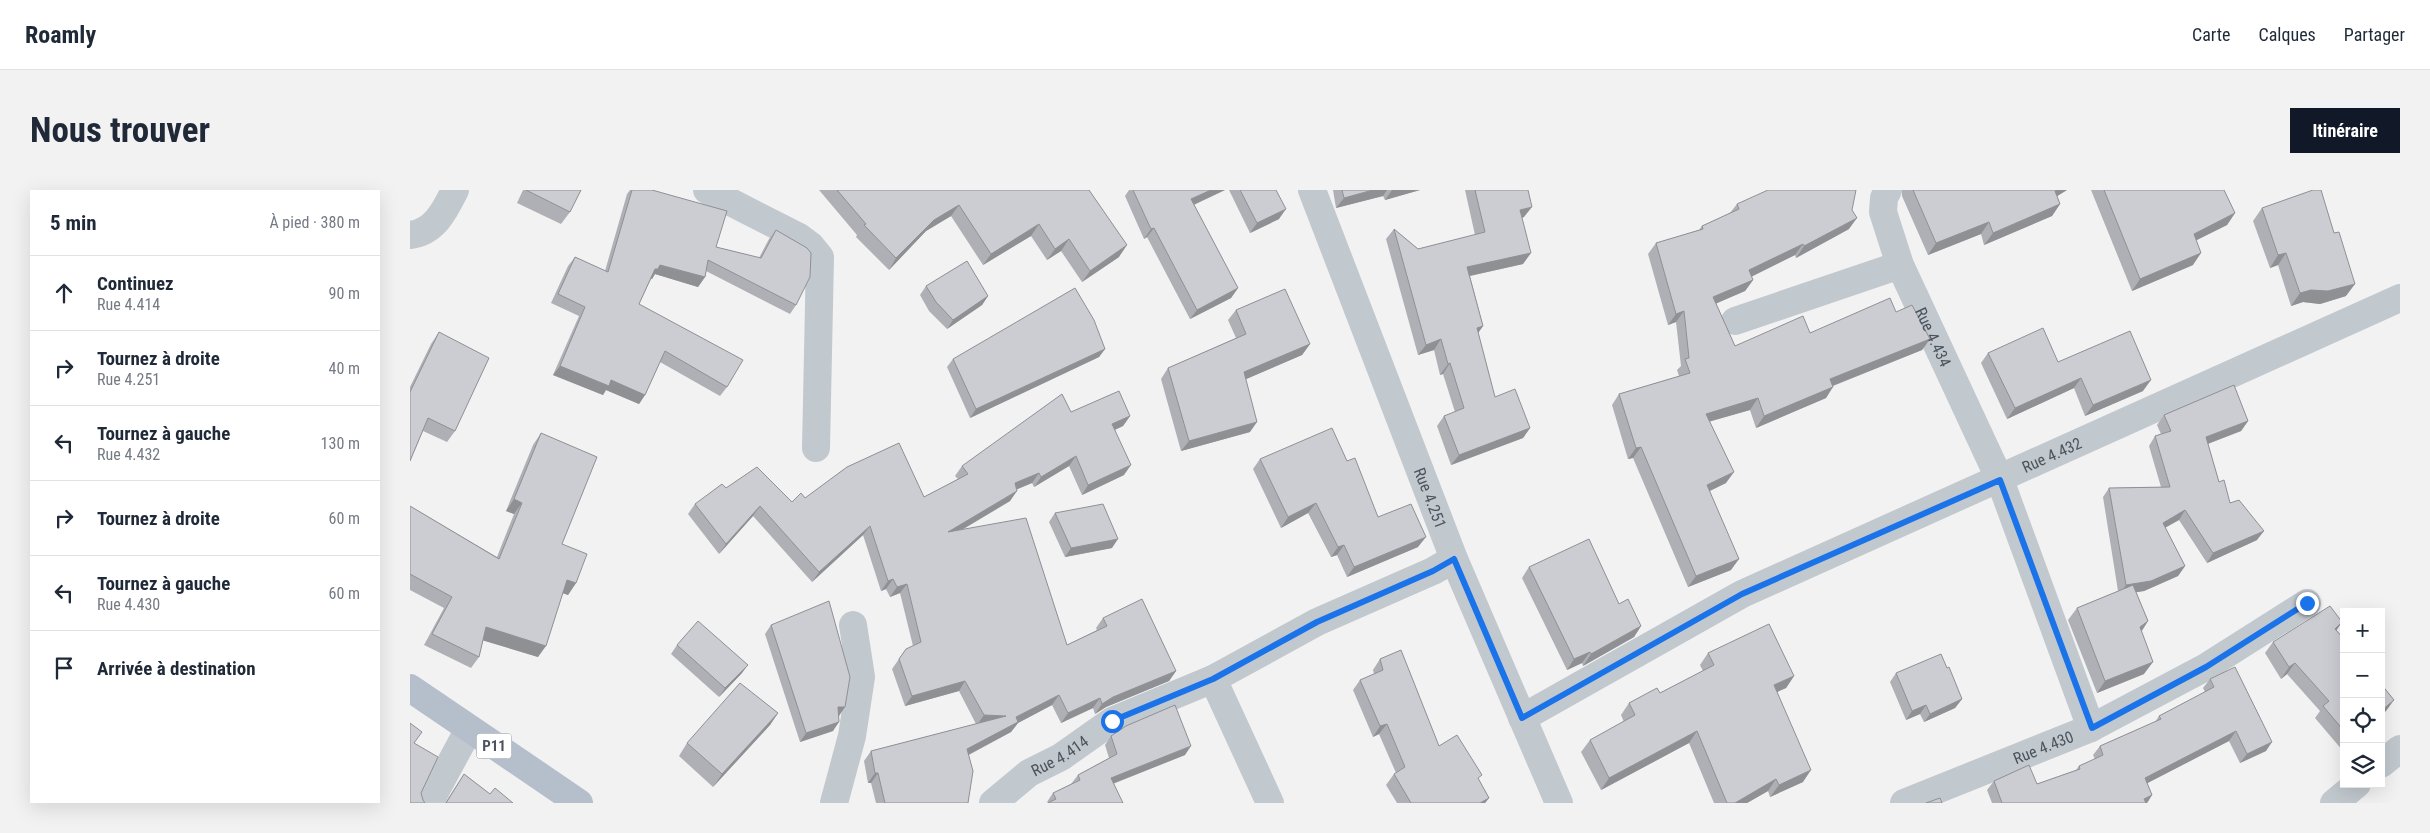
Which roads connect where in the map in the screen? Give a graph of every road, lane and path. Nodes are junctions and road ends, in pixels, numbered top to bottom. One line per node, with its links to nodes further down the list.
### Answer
1 (455, 190): 5 (street)
2 (707, 190): 9 (street)
3 (1312, 190): 11 (street, Rue 4.251)
4 (1888, 190): 6 (street, Rue 4.434)
5 (410, 235)
6 (1900, 265): 8 (street); 10 (street, Rue 4.434)
7 (2400, 298): 10 (street, Rue 4.432)
8 (1736, 321)
9 (816, 448)
10 (2000, 480): 16 (street, Rue 4.432); 17 (street, Rue 4.434)
11 (1454, 559): 14 (street, Rue 4.414); 16 (street, Rue 4.251)
12 (2307, 603): 17 (street, Rue 4.430)
13 (853, 625): 24 (street)
14 (1213, 679): 25 (street, Rue 4.414); 26 (street)
15 (410, 688): 18 (main road, P11)
16 (1522, 718): 27 (street, Rue 4.251)
17 (2092, 728): 28 (street, Rue 4.430)
18 (469, 729): 22 (street); 23 (main road, P11)
19 (2400, 749): 20 (street)
20 (2385, 761)
21 (2352, 788): 29 (street)
22 (429, 803)
23 (580, 803)
24 (834, 803)
25 (993, 803)
26 (1270, 803)
27 (1559, 803)
28 (1904, 803)
29 (2334, 803)

